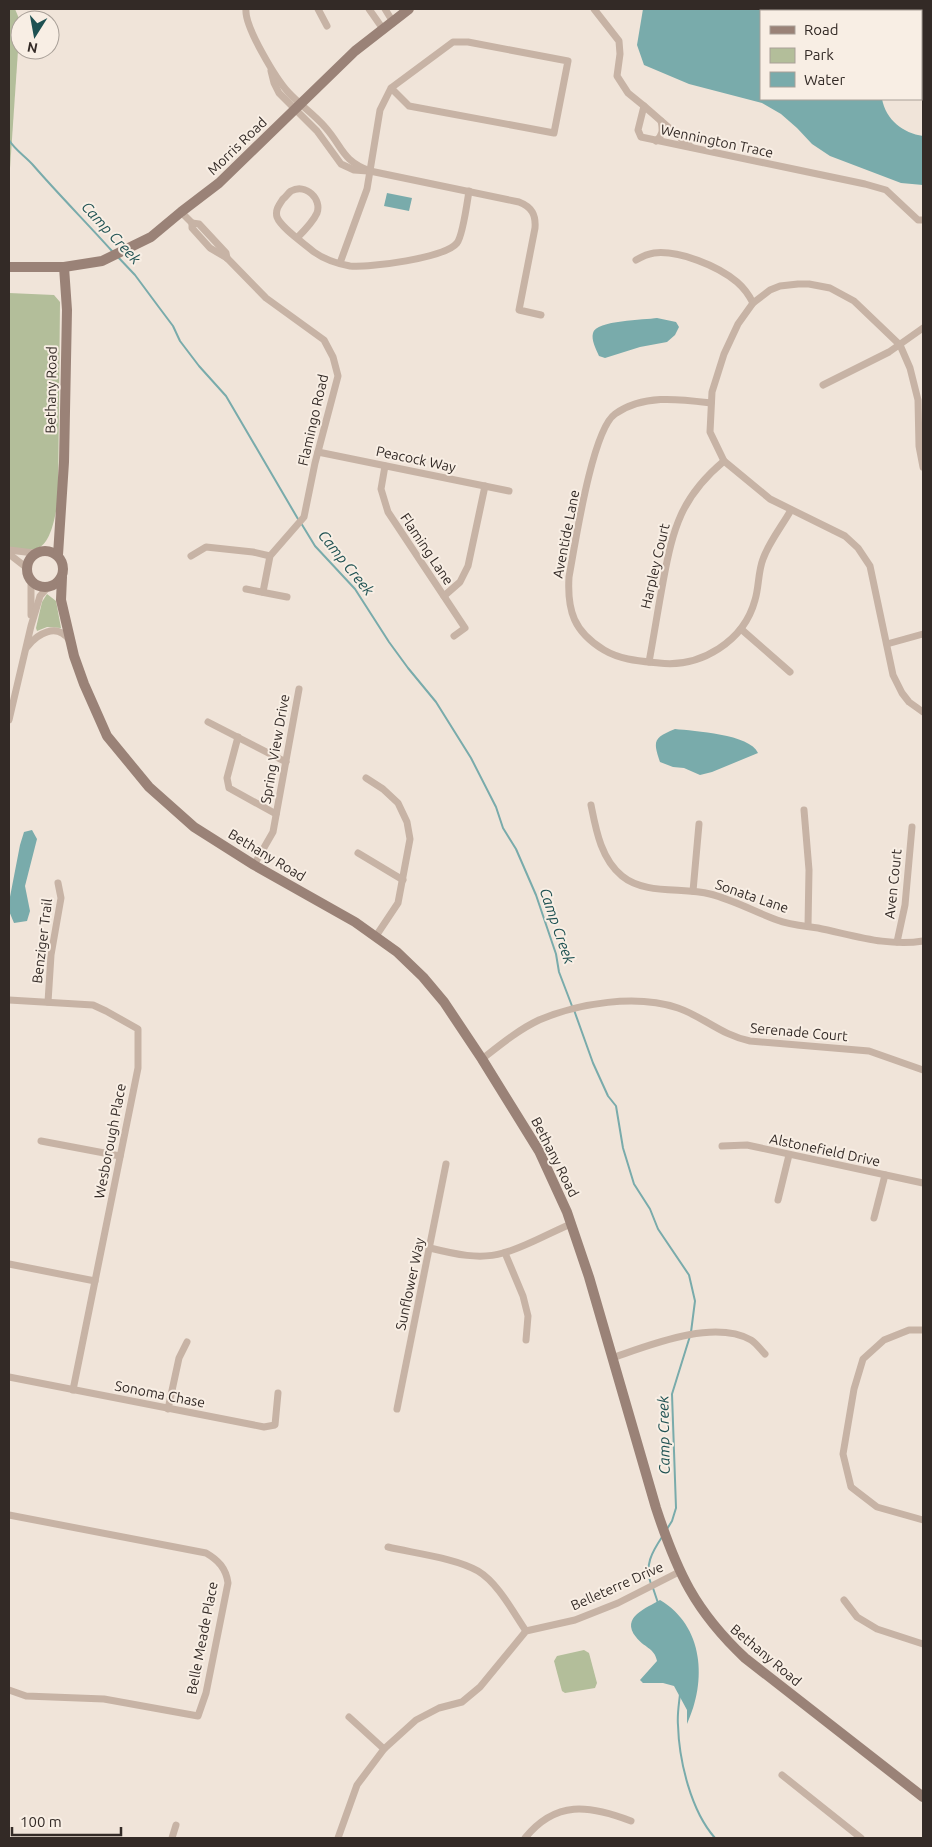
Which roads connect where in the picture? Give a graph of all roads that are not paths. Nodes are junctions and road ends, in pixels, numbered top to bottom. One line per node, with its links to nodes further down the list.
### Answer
1 (246, 9): 12 (street)
2 (318, 9): 8 (street)
3 (368, 9): 9 (street)
4 (385, 9): 7 (street)
5 (409, 9): 7 (street, Morris Road)
6 (594, 9): 11 (street)
7 (393, 22): 9 (street, Morris Road)
8 (327, 26)
9 (383, 29): 12 (street, Morris Road)
10 (391, 88): 10 (street); 16 (street)
11 (644, 106): 13 (street); 14 (street, Wennington Trace)
12 (297, 107): 16 (street); 18 (street, Morris Road)
13 (661, 121): 14 (street); 15 (street)
14 (656, 141): 15 (street, Wennington Trace)
15 (693, 148): 19 (street, Wennington Trace)
16 (370, 171): 17 (street); 26 (street)
17 (469, 191): 26 (street); 30 (street)
18 (181, 212): 20 (street, Flamingo Road); 28 (street, Morris Road)
19 (923, 220)
20 (192, 223): 21 (street, Flamingo Road); 23 (street, Flamingo Road)
21 (209, 235): 23 (street); 24 (street, Flamingo Road)
22 (297, 238): 22 (street); 26 (street)
23 (203, 241): 24 (street, Flamingo Road)
24 (227, 258): 35 (street, Flamingo Road)
25 (636, 260): 29 (street)
26 (340, 263)
27 (9, 267): 28 (street, Morris Road)
28 (64, 267): 42 (street, Bethany Road)
29 (753, 303): 32 (street); 34 (street)
30 (541, 315)
31 (923, 328): 32 (street)
32 (900, 345): 33 (street); 38 (street)
33 (824, 385)
34 (711, 402): 36 (street); 65 (street, Aventide Lane)
35 (318, 452): 37 (street, Peacock Way); 48 (street, Flamingo Road)
36 (724, 461): 41 (street); 65 (street, Harpley Court)
37 (385, 466): 39 (street, Peacock Way); 55 (street, Flaming Lane)
38 (923, 467)
39 (485, 486): 40 (street, Peacock Way); 55 (street)
40 (509, 491)
41 (792, 510): 59 (street, Aventide Lane); 63 (street)
42 (61, 514): 44 (street, Bethany Road); 46 (street, Bethany Road)
43 (9, 550): 44 (street)
44 (39, 552): 46 (street); 49 (street)
45 (9, 554): 49 (street)
46 (58, 555): 50 (street)
47 (191, 556): 48 (street)
48 (270, 556): 54 (street)
49 (27, 568): 51 (street)
50 (62, 577): 52 (street); 57 (street, Bethany Road)
51 (31, 580): 52 (street); 58 (street)
52 (50, 586): 57 (street, Bethany Road); 58 (street)
53 (246, 589): 54 (street)
54 (263, 592): 56 (street)
55 (444, 596): 61 (street, Flaming Lane)
56 (287, 597)
57 (61, 600): 62 (street, Bethany Road)
58 (30, 626): 64 (street)
59 (741, 629): 65 (street, Aventide Lane); 66 (street)
60 (923, 634): 63 (street)
61 (454, 636)
62 (71, 644): 64 (street); 80 (street, Bethany Road)
63 (887, 644): 68 (street)
64 (25, 649): 69 (street)
65 (649, 662)
66 (790, 672)
67 (299, 689): 72 (street, Spring View Drive)
68 (923, 712)
69 (9, 720)
70 (208, 722): 71 (street)
71 (238, 737): 72 (street); 76 (street, Spring View Drive)
72 (286, 762): 76 (street, Spring View Drive)
73 (366, 778): 81 (street)
74 (591, 805): 83 (street, Sonata Lane)
75 (804, 810): 84 (street)
76 (276, 814): 80 (street, Spring View Drive)
77 (699, 824): 83 (street)
78 (912, 827): 87 (street, Aven Court)
79 (358, 853): 81 (street)
80 (254, 865): 85 (street, Bethany Road)
81 (403, 880): 85 (street)
82 (58, 883): 89 (street, Benziger Trail)
83 (693, 891): 84 (street, Sonata Lane)
84 (808, 926): 87 (street, Sonata Lane)
85 (376, 936): 90 (street, Bethany Road)
86 (923, 940): 87 (street, Sonata Lane)
87 (897, 942)
88 (9, 1000): 89 (street, Wesborough Place)
89 (48, 1002): 95 (street, Wesborough Place)
90 (482, 1059): 91 (street, Serenade Court); 101 (street, Bethany Road)
91 (923, 1070)
92 (41, 1141): 95 (street)
93 (722, 1146): 94 (street, Alstonefield Drive)
94 (789, 1155): 97 (street, Alstonefield Drive); 99 (street)
95 (120, 1156): 105 (street, Wesborough Place)
96 (446, 1164): 102 (street, Sunflower Way)
97 (885, 1175): 98 (street, Alstonefield Drive); 100 (street)
98 (923, 1183)
99 (778, 1200)
100 (874, 1218)
101 (571, 1224): 103 (street); 110 (street, Bethany Road)
102 (430, 1248): 103 (street); 115 (street, Sunflower Way)
103 (505, 1253): 107 (street)
104 (9, 1264): 105 (street)
105 (95, 1281): 112 (street, Wesborough Place)
106 (923, 1330): 117 (street)
107 (526, 1340)
108 (187, 1342): 114 (street)
109 (765, 1354): 110 (street)
110 (612, 1358): 119 (street, Bethany Road)
111 (9, 1377): 112 (street, Sonoma Chase)
112 (73, 1390): 114 (street, Sonoma Chase)
113 (278, 1394): 114 (street, Sonoma Chase)
114 (168, 1409)
115 (397, 1409)
116 (9, 1515): 123 (street, Belle Meade Place)
117 (923, 1520)
118 (388, 1547): 121 (street)
119 (680, 1572): 121 (street, Belleterre Drive); 127 (street, Bethany Road)
120 (844, 1600): 122 (street)
121 (526, 1631): 125 (street)
122 (923, 1644)
123 (9, 1690)
124 (349, 1717): 125 (street)
125 (384, 1748): 131 (street)
126 (782, 1775): 133 (street)
127 (923, 1797)
128 (631, 1821): 132 (street)
129 (176, 1825): 130 (street)
130 (172, 1838)
131 (338, 1838)
132 (525, 1838)
133 (861, 1838)

